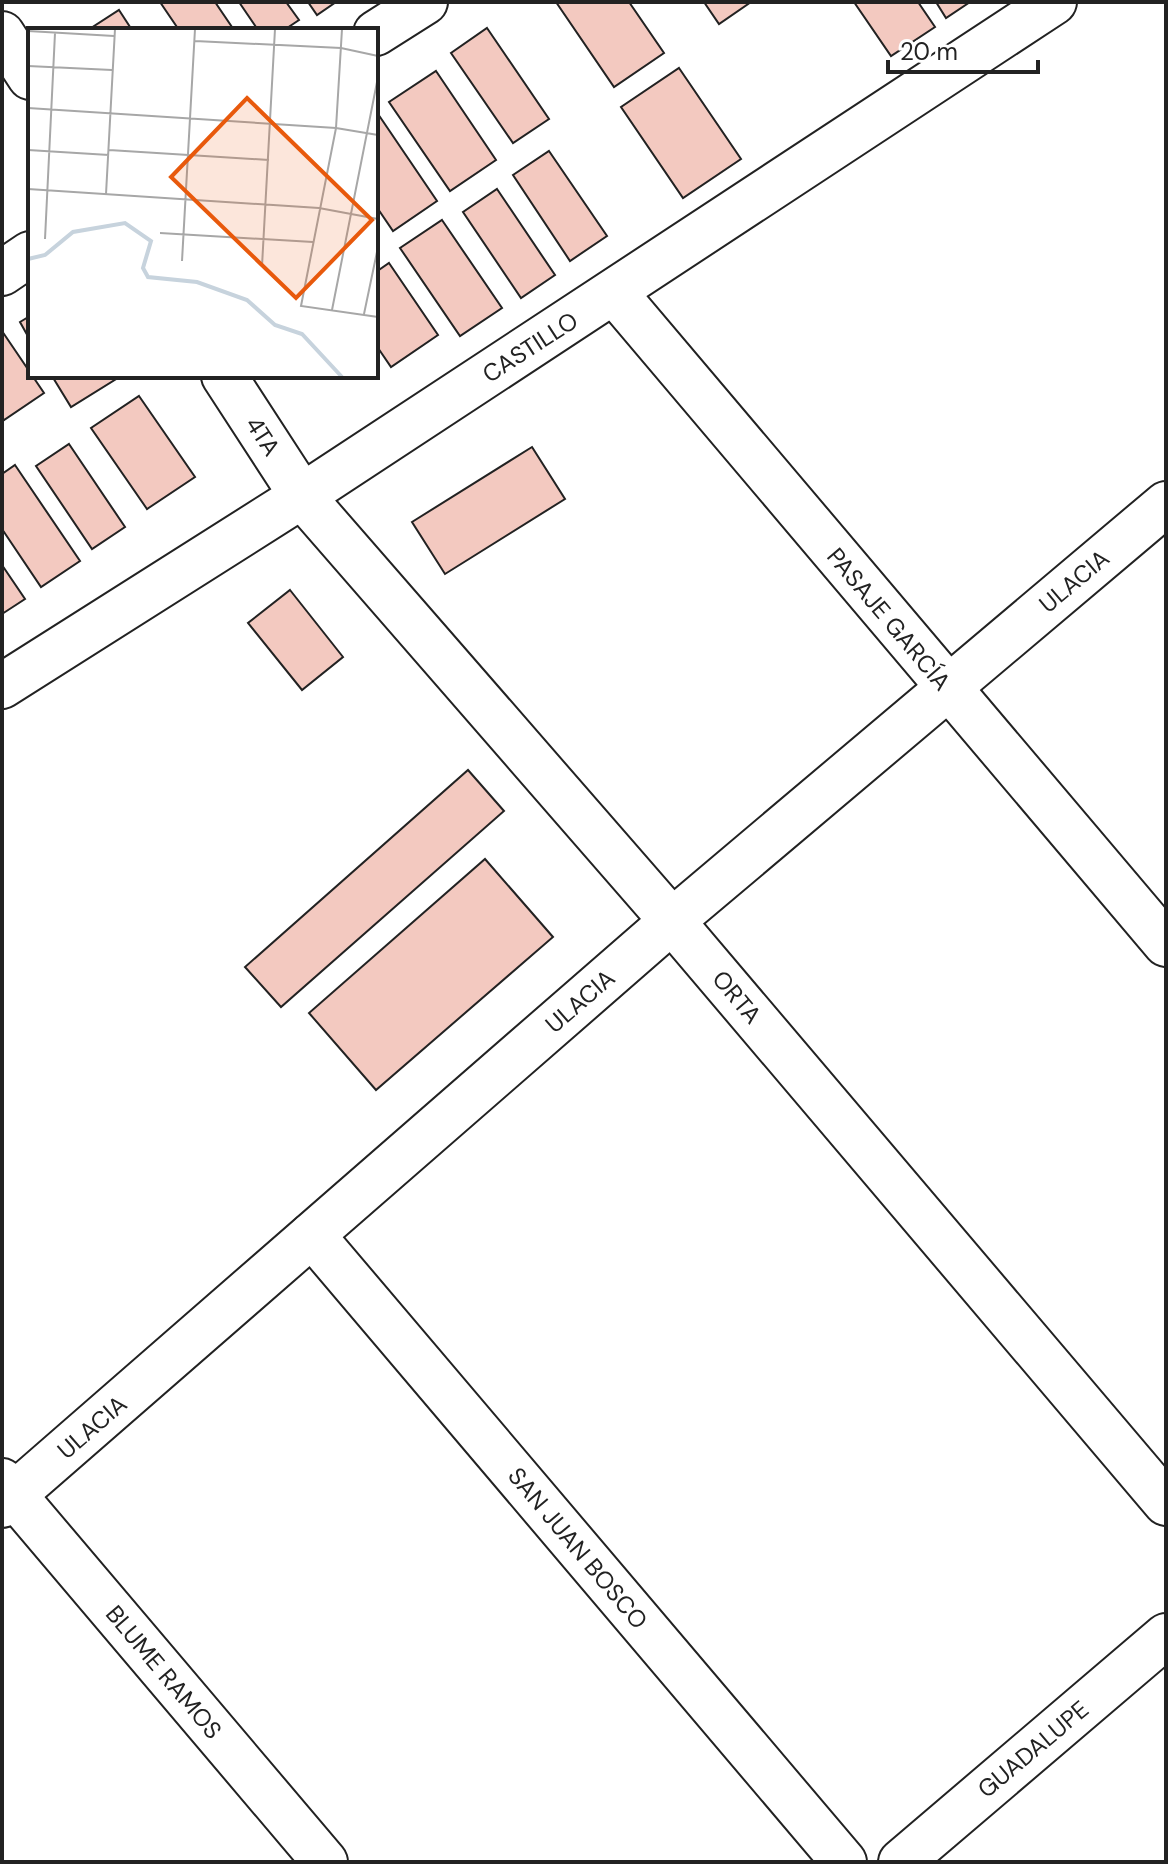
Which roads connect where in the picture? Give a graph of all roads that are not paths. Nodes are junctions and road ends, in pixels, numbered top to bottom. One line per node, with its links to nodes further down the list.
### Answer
1 (425, 2): 3 (street)
2 (1054, 2): 8 (street, CASTILLO)
3 (378, 32)
4 (2, 34): 5 (street)
5 (28, 74)
6 (28, 255): 7 (street)
7 (2, 273)
8 (614, 292): 10 (street, CASTILLO); 13 (street, PASAJE GARCÍA)
9 (225, 378): 10 (street, 4TA)
10 (302, 496): 12 (street, CASTILLO); 14 (street, ORTA)
11 (1166, 504): 13 (street, ULACIA)
12 (2, 686)
13 (947, 688): 14 (street, ULACIA); 15 (street, PASAJE GARCÍA)
14 (672, 921): 16 (street, ULACIA); 18 (street, ORTA)
15 (1166, 944)
16 (312, 1235): 17 (street, ULACIA); 21 (street, SAN JUAN BOSCO)
17 (6, 1494): 20 (street, BLUME RAMOS)
18 (1166, 1503)
19 (1166, 1636): 22 (street, GUADALUPE)
20 (325, 1862)
21 (844, 1862)
22 (901, 1862)

